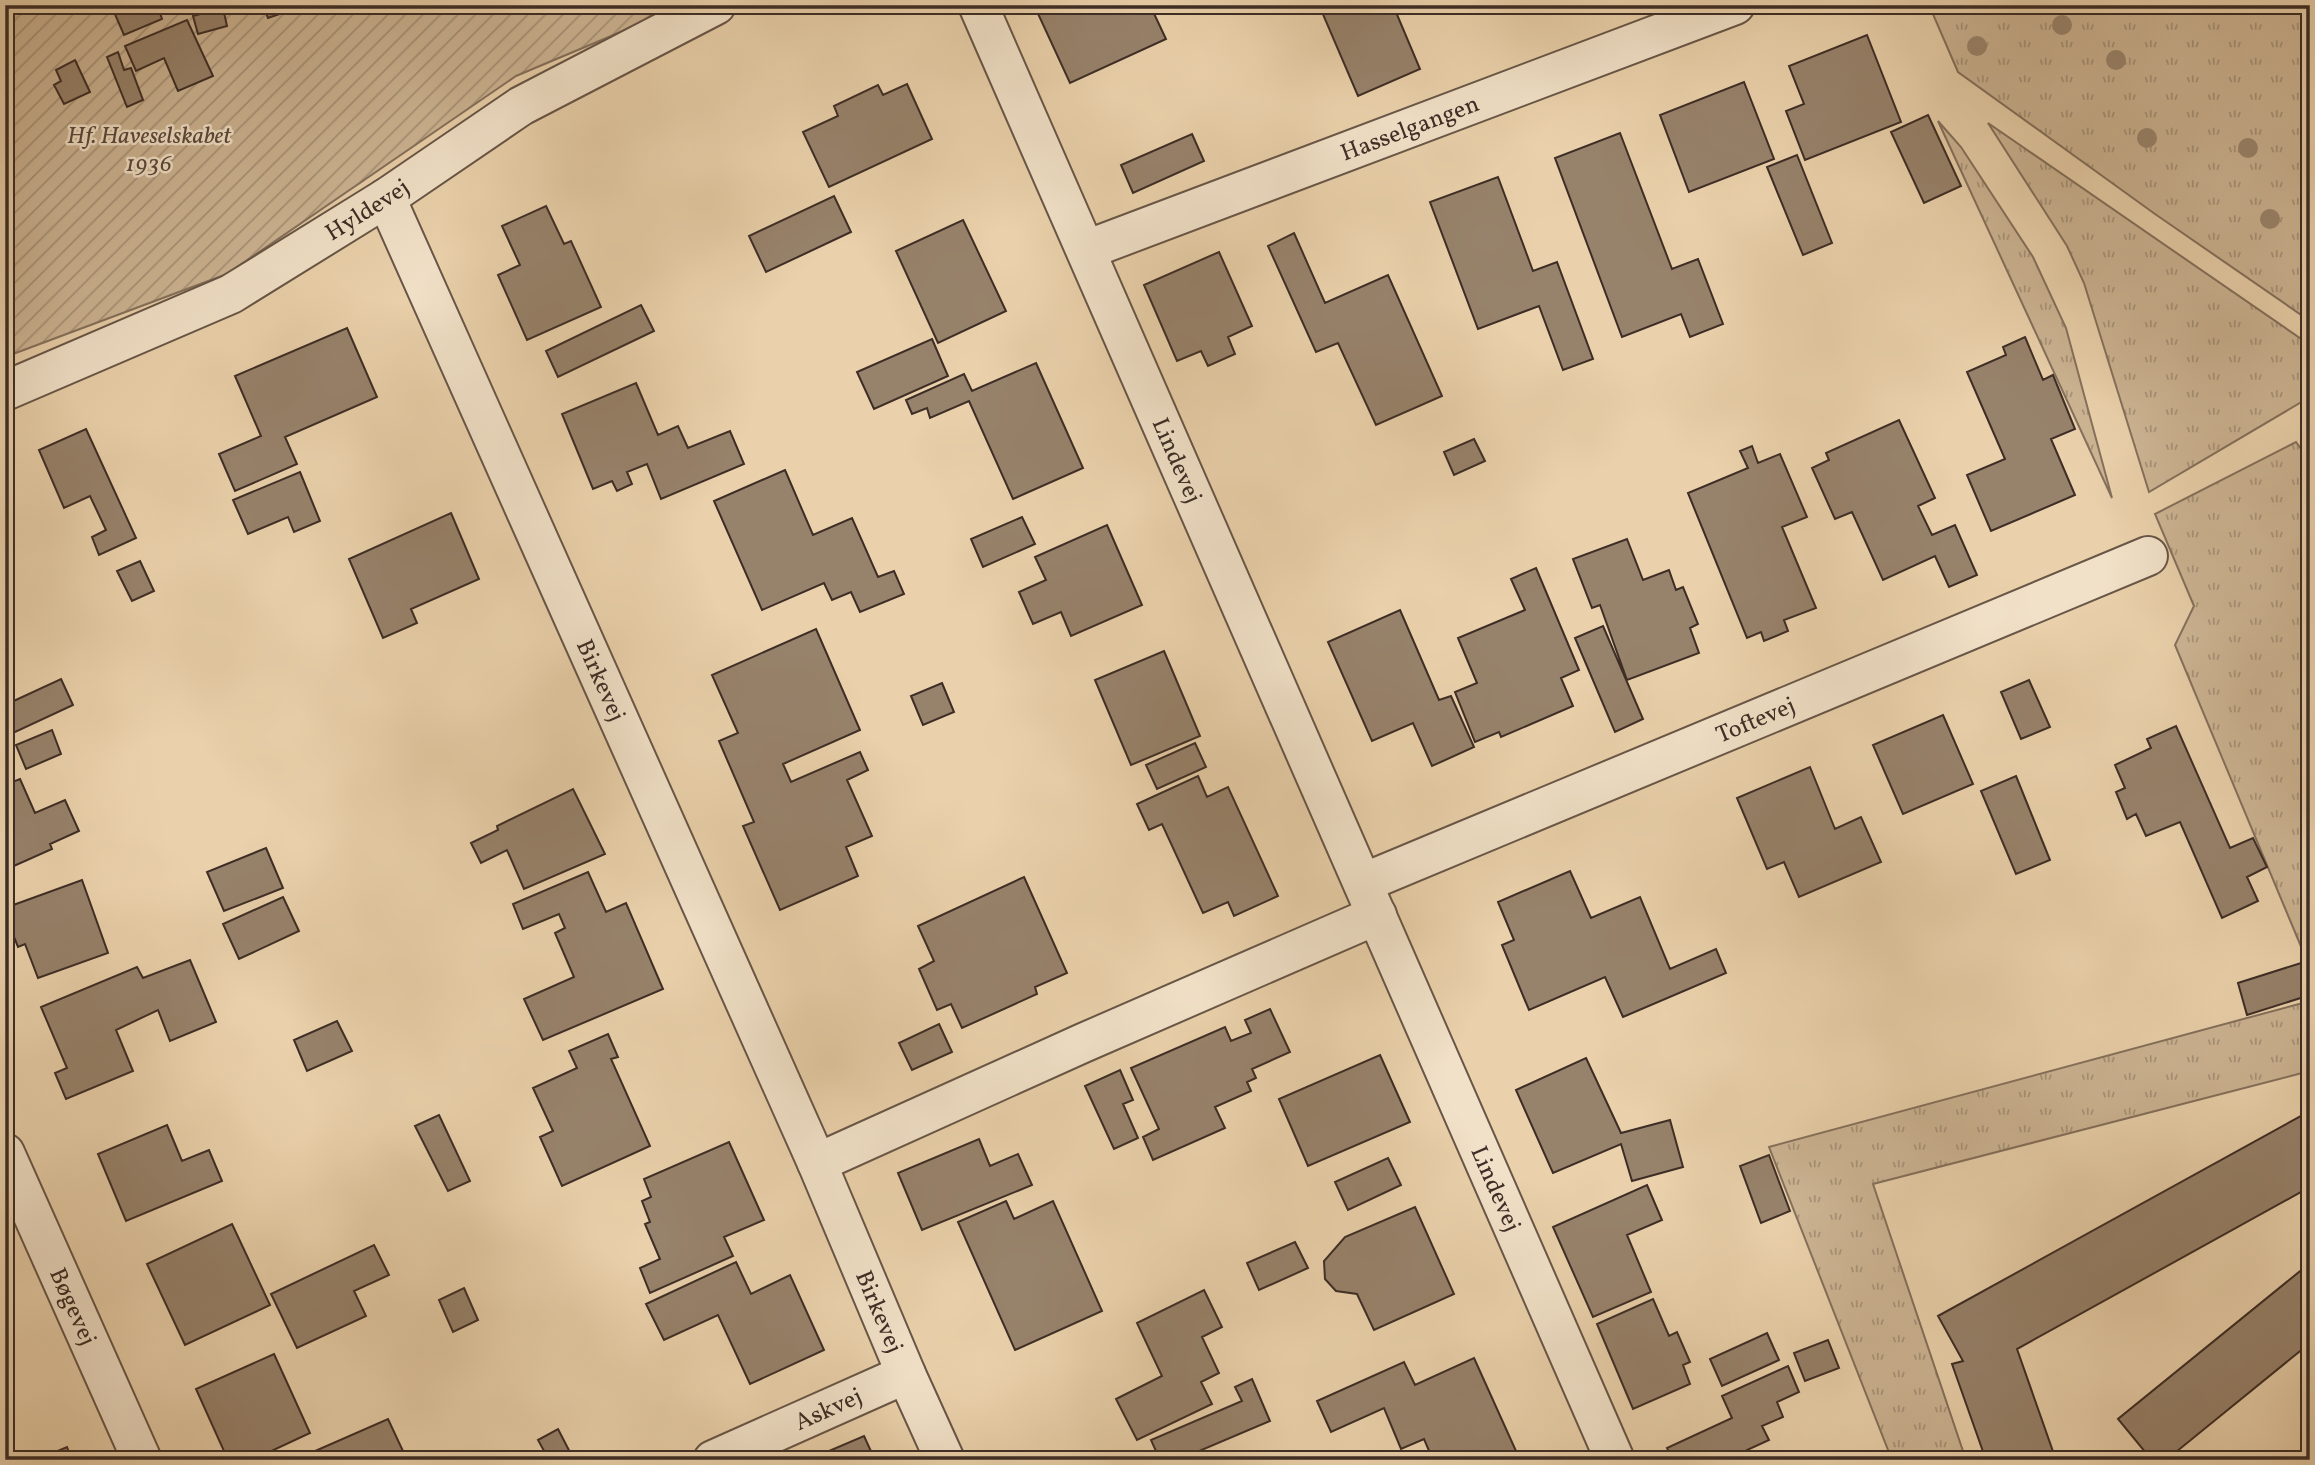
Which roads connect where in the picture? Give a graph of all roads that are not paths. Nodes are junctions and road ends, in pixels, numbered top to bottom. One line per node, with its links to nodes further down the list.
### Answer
1 (716, 5): 4 (street, Hyldevej)
2 (978, 5): 5 (street, Lindevej)
3 (1735, 5): 5 (street, Hasselgangen)
4 (386, 198): 6 (street, Hyldevej); 10 (street, Birkevej)
5 (1086, 250): 8 (street, Lindevej)
6 (5, 391)
7 (2148, 556): 8 (street, Toftevej)
8 (1370, 899): 10 (street); 15 (street, Lindevej)
9 (5, 1153): 12 (street, Bøgevej)
10 (817, 1163): 11 (street, Birkevej)
11 (906, 1374): 13 (street, Askvej); 14 (street, Birkevej)
12 (142, 1460)
13 (713, 1460)
14 (945, 1460)
15 (1615, 1460)

